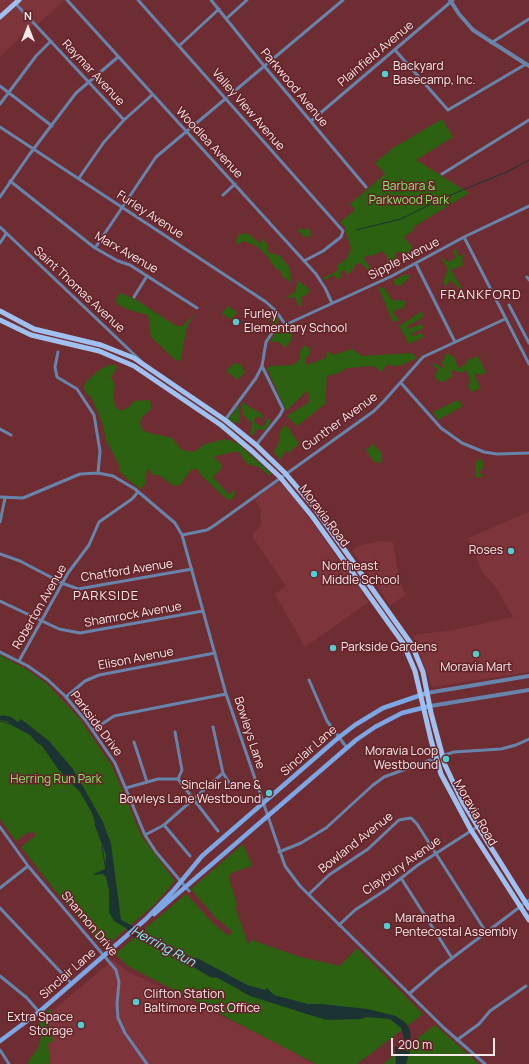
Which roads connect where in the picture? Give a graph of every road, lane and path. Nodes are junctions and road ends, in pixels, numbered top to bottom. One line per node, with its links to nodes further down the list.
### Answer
1 (67, 0): 16 (street, Woodlea Avenue)
2 (138, 0): 14 (street, Valley View Avenue)
3 (211, 0): 8 (street, Parkwood Avenue)
4 (247, 0): 10 (street)
5 (343, 0): 18 (street)
6 (451, 1): 13 (street); 15 (street, Plainfield Avenue)
7 (17, 2): 9 (main road); 12 (street, Raymar Avenue)
8 (218, 9): 10 (street, Parkwood Avenue); 14 (street)
9 (0, 18)
10 (226, 19): 18 (street, Parkwood Avenue)
11 (529, 19): 13 (street)
12 (51, 41): 19 (street, Raymar Avenue); 21 (street)
13 (491, 43): 17 (street)
14 (179, 46): 23 (street, Valley View Avenue)
15 (395, 50): 17 (street); 27 (street, Plainfield Avenue)
16 (118, 57): 19 (street); 22 (street, Woodlea Avenue)
17 (528, 65)
18 (265, 67): 23 (street); 27 (street, Parkwood Avenue)
19 (89, 82): 25 (street, Raymar Avenue); 28 (street)
20 (0, 86): 21 (street)
21 (8, 93): 24 (street); 28 (street)
22 (152, 95): 25 (street); 30 (street, Woodlea Avenue)
23 (226, 99): 30 (street); 46 (street, Valley View Avenue)
24 (0, 104)
25 (124, 120): 33 (street)
26 (529, 120): 32 (street)
27 (311, 121): 36 (street, Parkwood Avenue)
28 (52, 126): 31 (street)
29 (0, 127): 31 (street, Furley Avenue)
30 (186, 131): 35 (street, Woodlea Avenue); 40 (street)
31 (34, 149): 33 (street, Furley Avenue); 34 (street)
32 (442, 174)
33 (79, 178): 40 (street, Furley Avenue)
34 (10, 181): 38 (street); 45 (street, Marx Avenue)
35 (235, 184): 37 (street); 46 (street, Woodlea Avenue)
36 (366, 187)
37 (223, 195)
38 (0, 197)
39 (529, 206): 43 (street, Sipple Avenue)
40 (122, 207): 45 (street); 56 (street, Furley Avenue)
41 (0, 227): 42 (street, Saint Thomas Avenue)
42 (6, 234): 44 (street); 61 (street, Saint Thomas Avenue)
43 (464, 237): 47 (street, Sipple Avenue); 54 (street)
44 (0, 243)
45 (95, 248): 48 (street, Marx Avenue)
46 (304, 261): 50 (street, Woodlea Avenue)
47 (416, 264): 50 (street, Sipple Avenue); 57 (street)
48 (147, 276): 49 (street); 52 (street, Marx Avenue)
49 (134, 297)
50 (332, 303): 56 (street, Sipple Avenue)
51 (509, 305): 58 (street)
52 (197, 308)
53 (0, 311): 61 (main road, Moravia Road)
54 (505, 319): 57 (street, Gunther Avenue); 60 (street)
55 (0, 320): 65 (main road, Moravia Road)
56 (285, 324): 62 (street, Sipple Avenue)
57 (455, 342): 63 (street, Gunther Avenue)
58 (529, 343)
59 (58, 352): 70 (street)
60 (529, 364)
61 (146, 366): 64 (main road, Moravia Road)
62 (262, 366): 64 (street); 68 (street)
63 (401, 383): 69 (street); 71 (street, Gunther Avenue)
64 (225, 420): 65 (street); 68 (main road, Moravia Road)
65 (221, 426): 72 (main road, Moravia Road)
66 (0, 429): 67 (street)
67 (11, 435)
68 (256, 445): 71 (main road, Moravia Road)
69 (529, 453)
70 (98, 473): 73 (street, Bowleys Lane); 75 (street, Bowleys Lane)
71 (285, 473): 72 (street, Gunther Avenue); 90 (main road, Moravia Road)
72 (280, 477): 77 (street, Gunther Avenue); 92 (main road, Moravia Road)
73 (138, 492): 77 (street, Bowleys Lane); 80 (street, Roberton Avenue)
74 (0, 497): 75 (street, Bowleys Lane)
75 (5, 498): 76 (street)
76 (0, 522)
77 (182, 535): 79 (street, Bowleys Lane)
78 (0, 554): 80 (street, Chatford Avenue)
79 (192, 569): 80 (street, Chatford Avenue); 82 (street, Bowleys Lane)
80 (62, 583): 83 (street, Roberton Avenue)
81 (0, 601): 83 (street, Shamrock Avenue)
82 (203, 611): 83 (street, Shamrock Avenue); 85 (street, Bowleys Lane)
83 (41, 622): 86 (street, Roberton Avenue)
84 (0, 652): 86 (street, Parkside Drive)
85 (215, 652): 91 (street, Bowleys Lane); 93 (street, Elison Avenue)
86 (19, 661): 93 (street, Parkside Drive)
87 (529, 676): 90 (street, Sinclair Lane)
88 (309, 680): 98 (street)
89 (529, 690): 94 (street, Sinclair Lane)
90 (427, 693): 92 (main road, Sinclair Lane); 94 (main road, Moravia Road)
91 (226, 694): 96 (street); 109 (street, Bowleys Lane)
92 (420, 694): 94 (main road, Moravia Road); 98 (main road, Sinclair Lane)
93 (66, 697): 96 (street, Parkside Drive)
94 (427, 707): 101 (main road, Sinclair Lane); 102 (main road, Moravia Road)
95 (213, 727): 103 (street)
96 (93, 730): 107 (street, Parkside Drive)
97 (175, 732): 104 (street)
98 (338, 738): 101 (street); 109 (main road, Sinclair Lane)
99 (529, 739): 102 (street)
100 (134, 742): 105 (street)
101 (347, 748): 110 (main road, Sinclair Lane)
102 (438, 756): 112 (main road, Moravia Road); 114 (main road, Moravia Road); 117 (street)
103 (223, 773): 106 (street); 108 (street)
104 (178, 779): 105 (street); 108 (street)
105 (147, 782): 107 (street)
106 (232, 787)
107 (126, 788): 116 (street, Parkside Drive)
108 (193, 800): 111 (street); 115 (street)
109 (263, 804): 110 (street, Bowleys Lane); 122 (main road, Sinclair Lane)
110 (268, 816): 117 (street, Bowleys Lane); 124 (main road, Sinclair Lane)
111 (164, 825): 116 (street); 119 (street)
112 (477, 827): 114 (street, Claybury Avenue); 126 (main road, Moravia Road)
113 (1, 829): 120 (street, Shannon Drive)
114 (471, 830): 118 (street, Claybury Avenue); 127 (main road, Moravia Road)
115 (218, 831)
116 (145, 835): 122 (street, Parkside Drive)
117 (279, 852): 125 (street, Bowleys Lane)
118 (436, 853): 121 (street, Claybury Avenue); 125 (street, Bowland Avenue); 133 (street)
119 (190, 856)
120 (28, 866): 123 (street); 134 (street, Shannon Drive)
121 (402, 878): 132 (street, Claybury Avenue); 135 (street)
122 (181, 882): 124 (street, Parkside Drive); 130 (main road, Sinclair Lane)
123 (0, 888)
124 (188, 889): 130 (main road, Sinclair Lane)
125 (308, 894): 132 (street, Bowleys Lane)
126 (527, 901): 127 (street); 129 (main road, Moravia Road)
127 (520, 906): 131 (main road, Moravia Road); 133 (street)
128 (0, 908): 137 (street)
129 (529, 908)
130 (146, 920): 134 (main road, Sinclair Lane)
131 (529, 920)
132 (340, 925): 139 (street, Bowleys Lane)
133 (486, 932): 135 (street)
134 (104, 956): 137 (main road, Sinclair Lane); 145 (street, Shannon Drive)
135 (452, 958): 139 (street)
136 (0, 976): 140 (street)
137 (72, 984): 140 (main road, Sinclair Lane)
138 (526, 986): 141 (street)
139 (410, 993): 141 (street, Bowleys Lane)
140 (39, 1012): 142 (main road, Sinclair Lane)
141 (457, 1040): 146 (street, Bowleys Lane)
142 (0, 1041)
143 (0, 1050): 144 (street)
144 (9, 1064)
145 (147, 1064)
146 (485, 1064)

